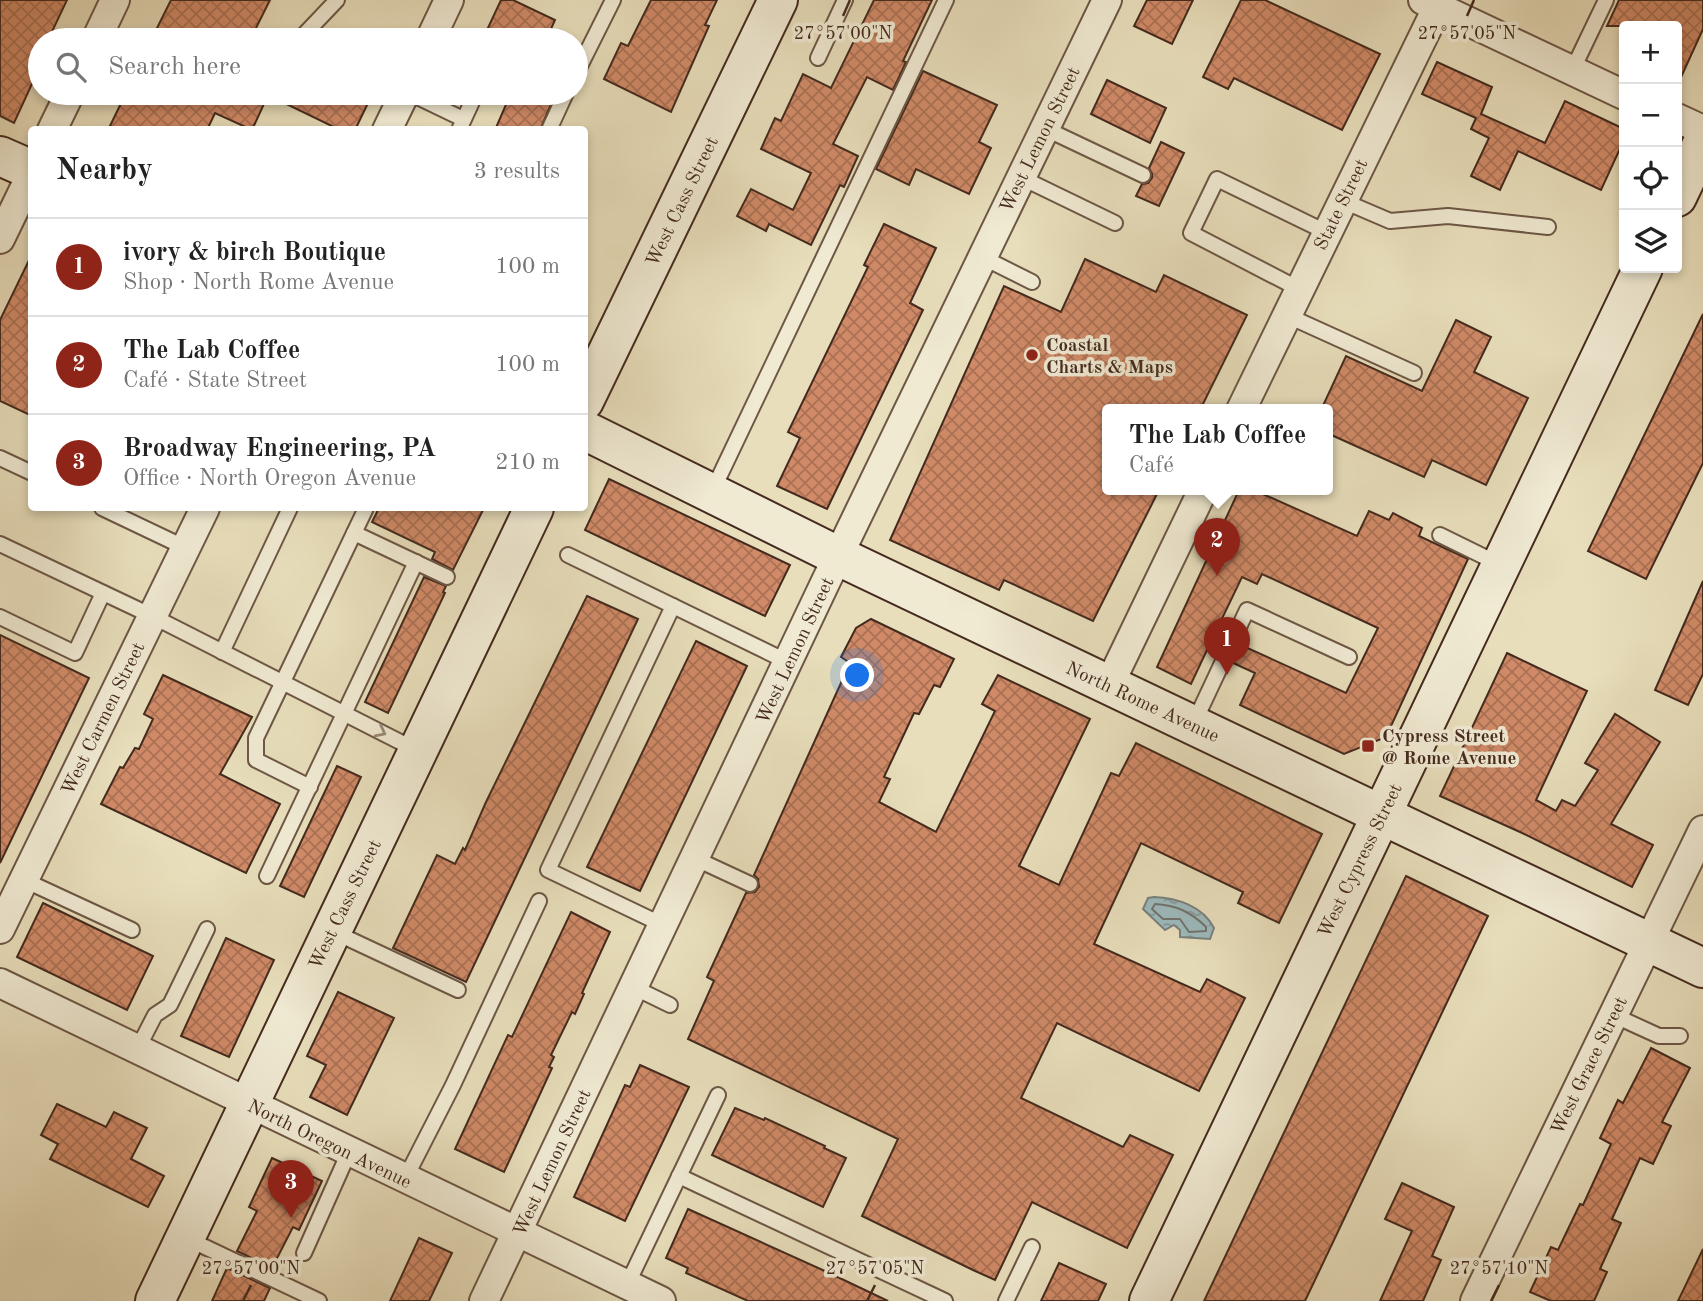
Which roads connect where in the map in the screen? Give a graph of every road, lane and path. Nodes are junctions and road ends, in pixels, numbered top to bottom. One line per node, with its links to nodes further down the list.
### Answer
1 (115, 0): 11 (street)
2 (337, 0): 12 (lane)
3 (449, 0): 13 (street)
4 (613, 0): 14 (lane)
5 (778, 0): 48 (street, West Cass Street)
6 (845, 0): 15 (lane)
7 (946, 0): 53 (lane)
8 (1107, 0): 28 (street, West Lemon Street)
9 (1606, 0): 16 (lane)
10 (1433, 2): 16 (street); 37 (street, State Street)
11 (102, 28)
12 (310, 28)
13 (436, 28)
14 (588, 50)
15 (818, 58)
16 (1572, 71): 17 (street)
17 (1619, 93)
18 (64, 105): 25 (street)
19 (401, 105): 26 (street)
20 (428, 105): 24 (lane)
21 (470, 105): 24 (lane)
22 (560, 105): 27 (lane)
23 (1682, 120): 29 (street)
24 (461, 124)
25 (54, 126)
26 (389, 126)
27 (551, 126)
28 (1044, 128): 33 (lane); 34 (street, West Lemon Street)
29 (1703, 130)
30 (1703, 142): 36 (street)
31 (0, 156): 32 (street)
32 (28, 169)
33 (1143, 175)
34 (1020, 177): 38 (lane); 42 (street, West Lemon Street)
35 (28, 180): 41 (street)
36 (1682, 186)
37 (1341, 200): 39 (lane); 40 (street, State Street)
38 (1115, 223)
39 (1548, 227)
40 (1326, 232): 45 (street, State Street); 45 (lane)
41 (0, 239)
42 (982, 257): 44 (lane); 65 (street, West Lemon Street)
43 (1641, 273): 67 (street, West Cypress Street)
44 (1032, 282)
45 (1299, 289): 46 (street, State Street)
46 (1286, 315): 47 (lane); 49 (street, State Street)
47 (1415, 373)
48 (588, 393)
49 (1244, 404)
50 (588, 432): 53 (street, North Rome Avenue)
51 (0, 458): 52 (lane)
52 (28, 471)
53 (712, 493): 65 (street, North Rome Avenue)
54 (1200, 495): 77 (street)
55 (108, 511): 63 (lane)
56 (204, 511): 63 (street, West Carmen Street)
57 (289, 511): 73 (lane)
58 (365, 511): 60 (lane)
59 (533, 511): 80 (street, West Cass Street)
60 (354, 533): 66 (lane); 76 (lane)
61 (1440, 535): 67 (lane)
62 (0, 544): 69 (lane)
63 (186, 548): 71 (street, West Carmen Street)
64 (568, 555): 70 (lane)
65 (838, 556): 75 (street, West Lemon Street); 77 (street, North Rome Avenue)
66 (416, 562): 68 (lane); 78 (lane)
67 (1500, 565): 82 (street, West Cypress Street)
68 (447, 577)
69 (103, 593): 71 (lane); 72 (lane)
70 (673, 606): 75 (lane); 89 (lane)
71 (152, 616): 73 (lane); 86 (street, West Carmen Street)
72 (0, 617)
73 (222, 652): 76 (lane)
74 (1349, 657): 79 (lane)
75 (788, 662): 84 (street, West Lemon Street)
76 (282, 682): 78 (lane); 81 (lane)
77 (1109, 685): 79 (street, North Rome Avenue)
78 (344, 713): 80 (lane, one-way to 80); 81 (lane)
79 (1193, 725): 82 (street, North Rome Avenue)
80 (417, 751): 93 (street, West Cass Street)
81 (310, 787): 85 (lane)
82 (1381, 815): 94 (street, North Rome Avenue); 119 (street, West Cypress Street)
83 (1703, 830): 94 (street, West Grace Street)
84 (694, 858): 87 (lane); 89 (street, West Lemon Street)
85 (267, 876)
86 (24, 880): 90 (street, West Carmen Street); 92 (lane)
87 (750, 884)
88 (539, 901): 107 (lane)
89 (663, 925): 97 (street, West Lemon Street)
90 (0, 929)
91 (207, 929): 102 (lane)
92 (132, 930)
93 (331, 930): 98 (lane); 104 (street, West Cass Street)
94 (1648, 942): 95 (street, North Rome Avenue); 100 (street, West Grace Street)
95 (1703, 968)
96 (0, 983): 102 (street, North Oregon Avenue)
97 (633, 986): 99 (lane); 108 (street, West Lemon Street)
98 (458, 990)
99 (670, 1005)
100 (1613, 1014): 101 (lane); 120 (street, West Grace Street)
101 (1680, 1036)
102 (137, 1050): 104 (street, North Oregon Avenue)
103 (718, 1095): 106 (lane)
104 (248, 1104): 105 (street, North Oregon Avenue); 109 (street, West Cass Street)
105 (349, 1152): 107 (street, North Oregon Avenue); 111 (lane)
106 (679, 1176): 112 (lane); 117 (lane)
107 (404, 1179): 108 (street, North Oregon Avenue)
108 (517, 1233): 112 (street, North Oregon Avenue); 115 (street, West Lemon Street)
109 (185, 1238): 113 (street, West Cass Street); 114 (lane)
110 (1031, 1247): 118 (lane)
111 (304, 1253)
112 (627, 1285): 116 (street, North Oregon Avenue)
113 (158, 1300)
114 (319, 1301)
115 (484, 1301)
116 (661, 1301)
117 (945, 1301)
118 (1006, 1301)
119 (1149, 1301)
120 (1475, 1301)

